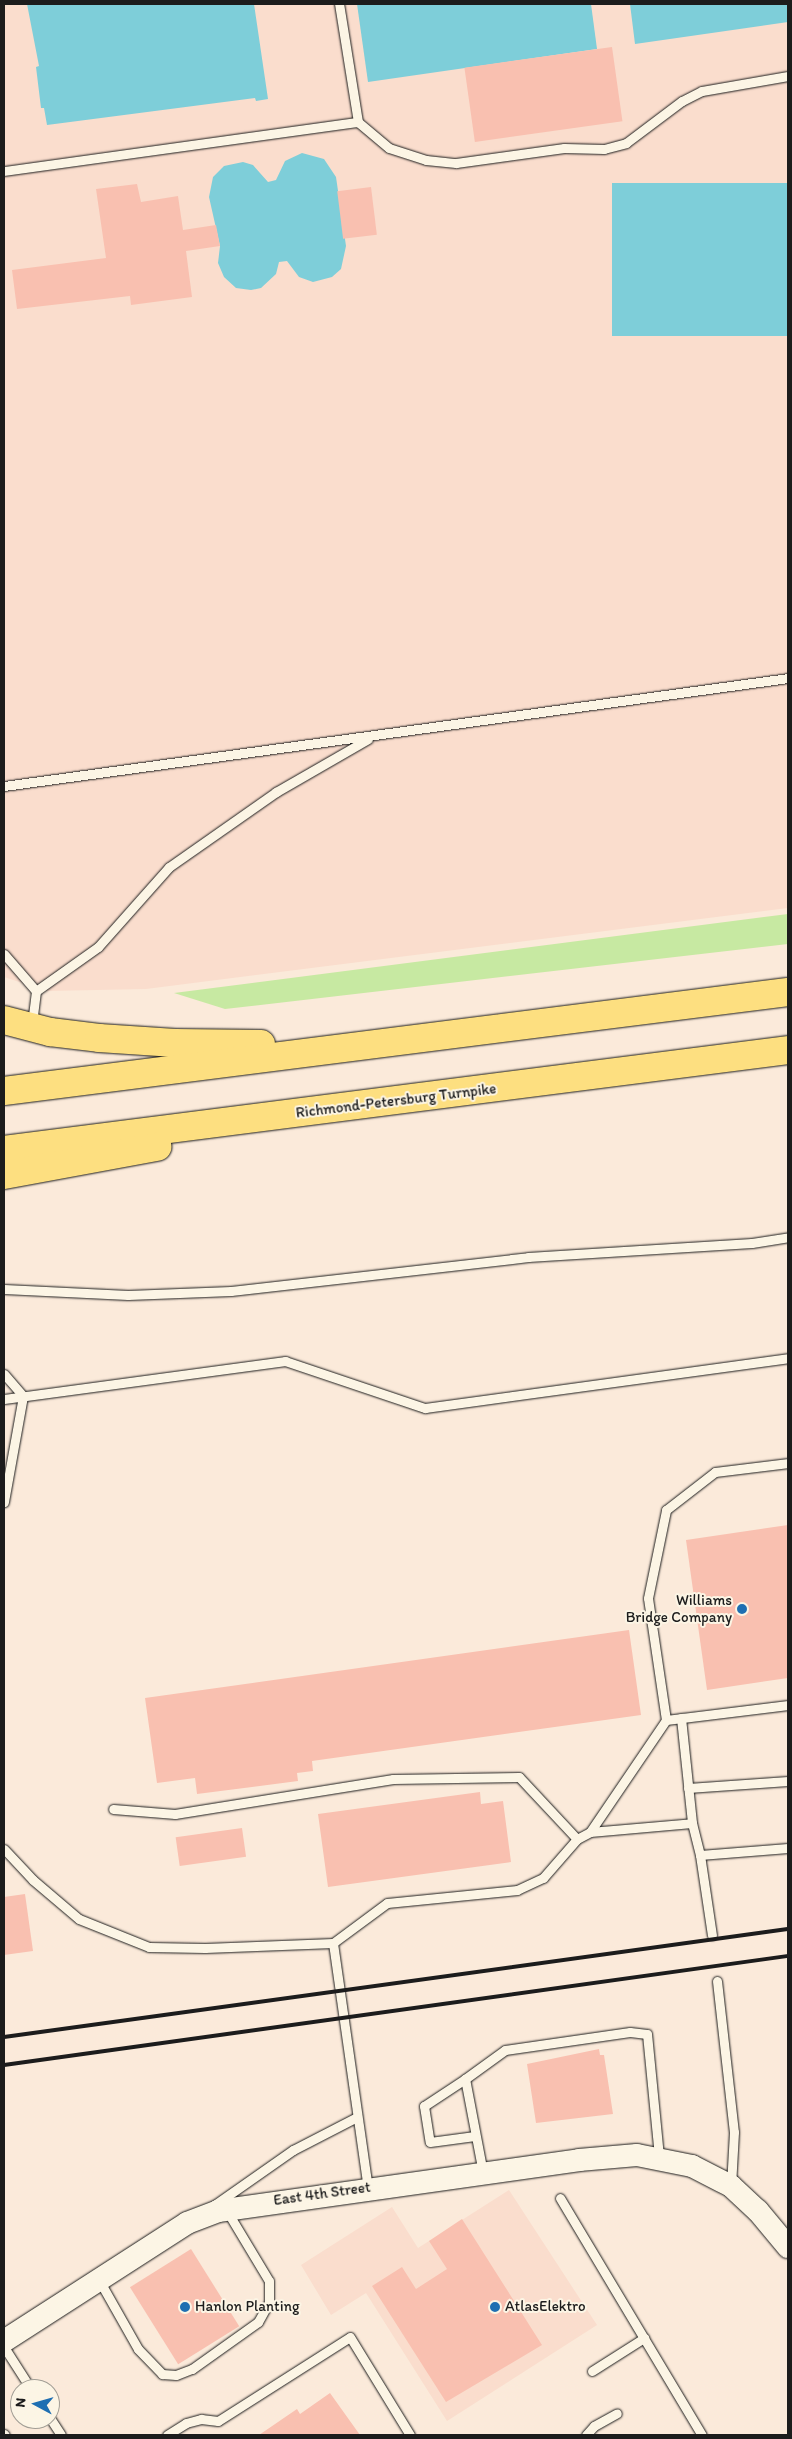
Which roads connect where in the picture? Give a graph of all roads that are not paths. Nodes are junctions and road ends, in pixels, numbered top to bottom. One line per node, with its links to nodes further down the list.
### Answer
1 (339, 4): 3 (lane)
2 (788, 76): 3 (lane)
3 (358, 122): 4 (lane)
4 (4, 171)
5 (788, 678): 6 (lane)
6 (372, 736): 7 (lane); 9 (lane)
7 (4, 786)
8 (4, 954): 9 (lane)
9 (36, 991): 12 (lane)
10 (788, 992): 13 (highway)
11 (4, 1020): 12 (highway)
12 (32, 1027): 13 (highway)
13 (428, 1037): 15 (highway)
14 (788, 1050): 16 (highway, Richmond-Petersburg Turnpike)
15 (4, 1091)
16 (330, 1110): 17 (highway, Richmond-Petersburg Turnpike); 18 (highway)
17 (4, 1150)
18 (4, 1175)
19 (788, 1237): 20 (lane)
20 (4, 1290)
21 (788, 1358): 23 (lane)
22 (4, 1374): 23 (lane)
23 (23, 1396): 24 (lane); 26 (lane)
24 (4, 1398)
25 (788, 1463): 29 (lane)
26 (4, 1502)
27 (788, 1705): 28 (lane)
28 (681, 1718): 29 (lane); 31 (lane)
29 (666, 1720): 34 (lane)
30 (788, 1781): 31 (lane)
31 (688, 1788): 33 (lane)
32 (113, 1809): 35 (lane)
33 (692, 1823): 34 (lane); 38 (lane)
34 (590, 1832): 35 (lane)
35 (577, 1839): 40 (lane)
36 (788, 1848): 38 (lane)
37 (4, 1849): 40 (lane)
38 (700, 1855): 39 (lane)
39 (712, 1936)
40 (333, 1943): 43 (lane)
41 (717, 1981): 47 (lane)
42 (465, 2079): 44 (lane); 44 (lane); 45 (lane)
43 (357, 2117): 48 (lane); 51 (lane)
44 (475, 2136): 46 (lane)
45 (667, 2159): 46 (street, East 4th Street); 47 (street)
46 (483, 2173): 48 (street, East 4th Street)
47 (731, 2186): 52 (street)
48 (368, 2188): 50 (street, East 4th Street)
49 (560, 2198): 54 (lane)
50 (226, 2209): 51 (street, East 4th Street); 53 (lane)
51 (201, 2216): 53 (street, East 4th Street)
52 (788, 2247)
53 (99, 2280): 55 (street, East 4th Street)
54 (644, 2338): 57 (lane); 63 (lane)
55 (4, 2340)
56 (4, 2347): 58 (lane)
57 (592, 2371)
58 (25, 2379)
59 (617, 2413): 62 (lane)
60 (167, 2435): 61 (lane)
61 (410, 2435)
62 (586, 2435)
63 (702, 2435)

